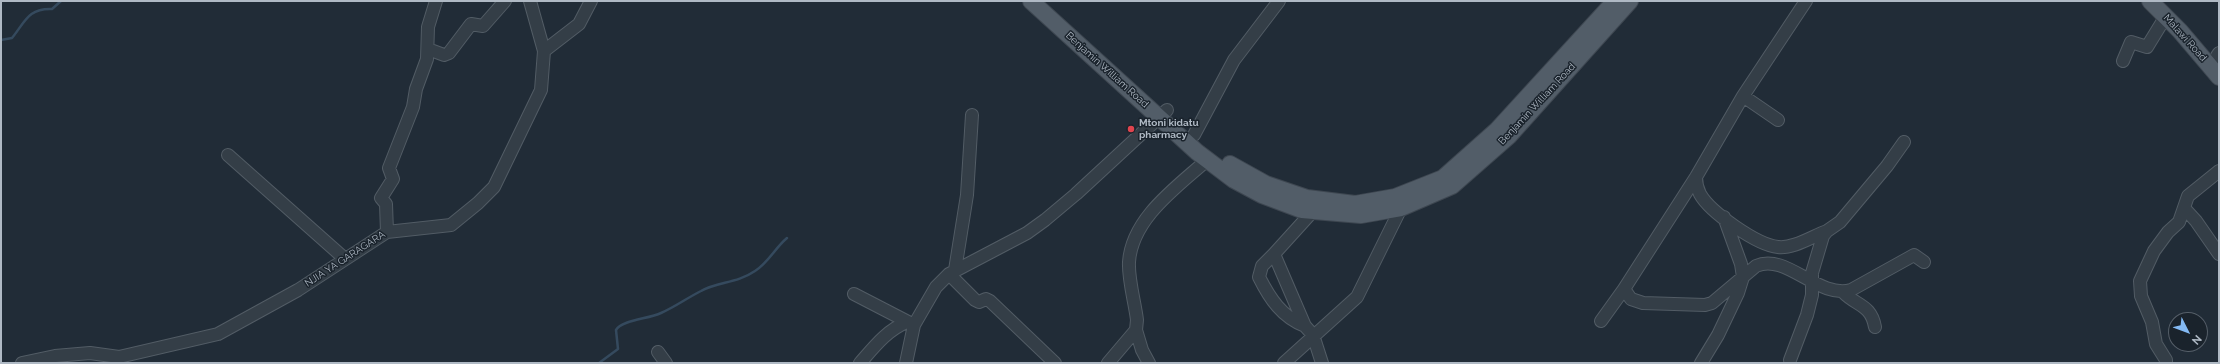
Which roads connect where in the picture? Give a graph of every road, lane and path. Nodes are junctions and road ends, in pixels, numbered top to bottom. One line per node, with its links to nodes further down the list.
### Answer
1 (436, 1): 13 (street)
2 (505, 1): 13 (street)
3 (530, 1): 14 (street, NJIA YA GARAGARA)
4 (591, 1): 14 (street)
5 (1031, 1): 20 (main road, Benjamin William Road)
6 (1047, 1): 20 (main road, Benjamin William Road)
7 (1279, 1): 23 (street)
8 (1615, 1): 29 (main road, Benjamin William Road)
9 (1630, 1): 30 (main road, Benjamin William Road)
10 (1806, 1): 19 (street)
11 (2150, 1): 12 (main road, Malawi Road)
12 (2166, 16): 16 (street); 18 (main road, Malawi Road)
13 (428, 48): 34 (street)
14 (544, 51): 34 (street, NJIA YA GARAGARA)
15 (2219, 53): 17 (street)
16 (2123, 61)
17 (2219, 61)
18 (2219, 77)
19 (1743, 96): 22 (street); 28 (street)
20 (1164, 114): 23 (main road, Benjamin William Road); 26 (main road, Benjamin William Road); 39 (street)
21 (972, 115): 39 (street)
22 (1778, 120)
23 (1194, 135): 29 (main road, Benjamin William Road)
24 (1904, 142): 33 (street)
25 (228, 155): 37 (street)
26 (1207, 160): 29 (main road, Benjamin William Road); 48 (street)
27 (2219, 171): 31 (street)
28 (1696, 177): 32 (street); 42 (street)
29 (1314, 205): 30 (main road, Benjamin William Road); 35 (street)
30 (1401, 208): 49 (street)
31 (2184, 209): 36 (street); 62 (street)
32 (1723, 216): 33 (street); 40 (street)
33 (1827, 230): 41 (street)
34 (386, 232): 37 (street, NJIA YA GARAGARA)
35 (1274, 254): 49 (street); 49 (street)
36 (2219, 254)
37 (344, 258): 52 (street, NJIA YA GARAGARA)
38 (1924, 262): 43 (street)
39 (952, 272): 46 (street); 56 (street)
40 (1742, 277): 41 (street); 42 (street); 61 (street)
41 (1812, 282): 43 (street); 51 (street)
42 (1624, 289): 45 (street)
43 (1843, 292): 47 (street)
44 (854, 294): 46 (street)
45 (1600, 321)
46 (910, 324): 54 (street); 55 (street)
47 (1875, 327)
48 (1136, 330): 57 (street); 58 (street)
49 (1309, 331): 59 (street); 60 (street)
50 (658, 352): 53 (street)
51 (1790, 360)
52 (22, 363)
53 (666, 363)
54 (860, 363)
55 (906, 363)
56 (1054, 363)
57 (1108, 363)
58 (1149, 363)
59 (1284, 363)
60 (1322, 363)
61 (1700, 363)
62 (2166, 363)

